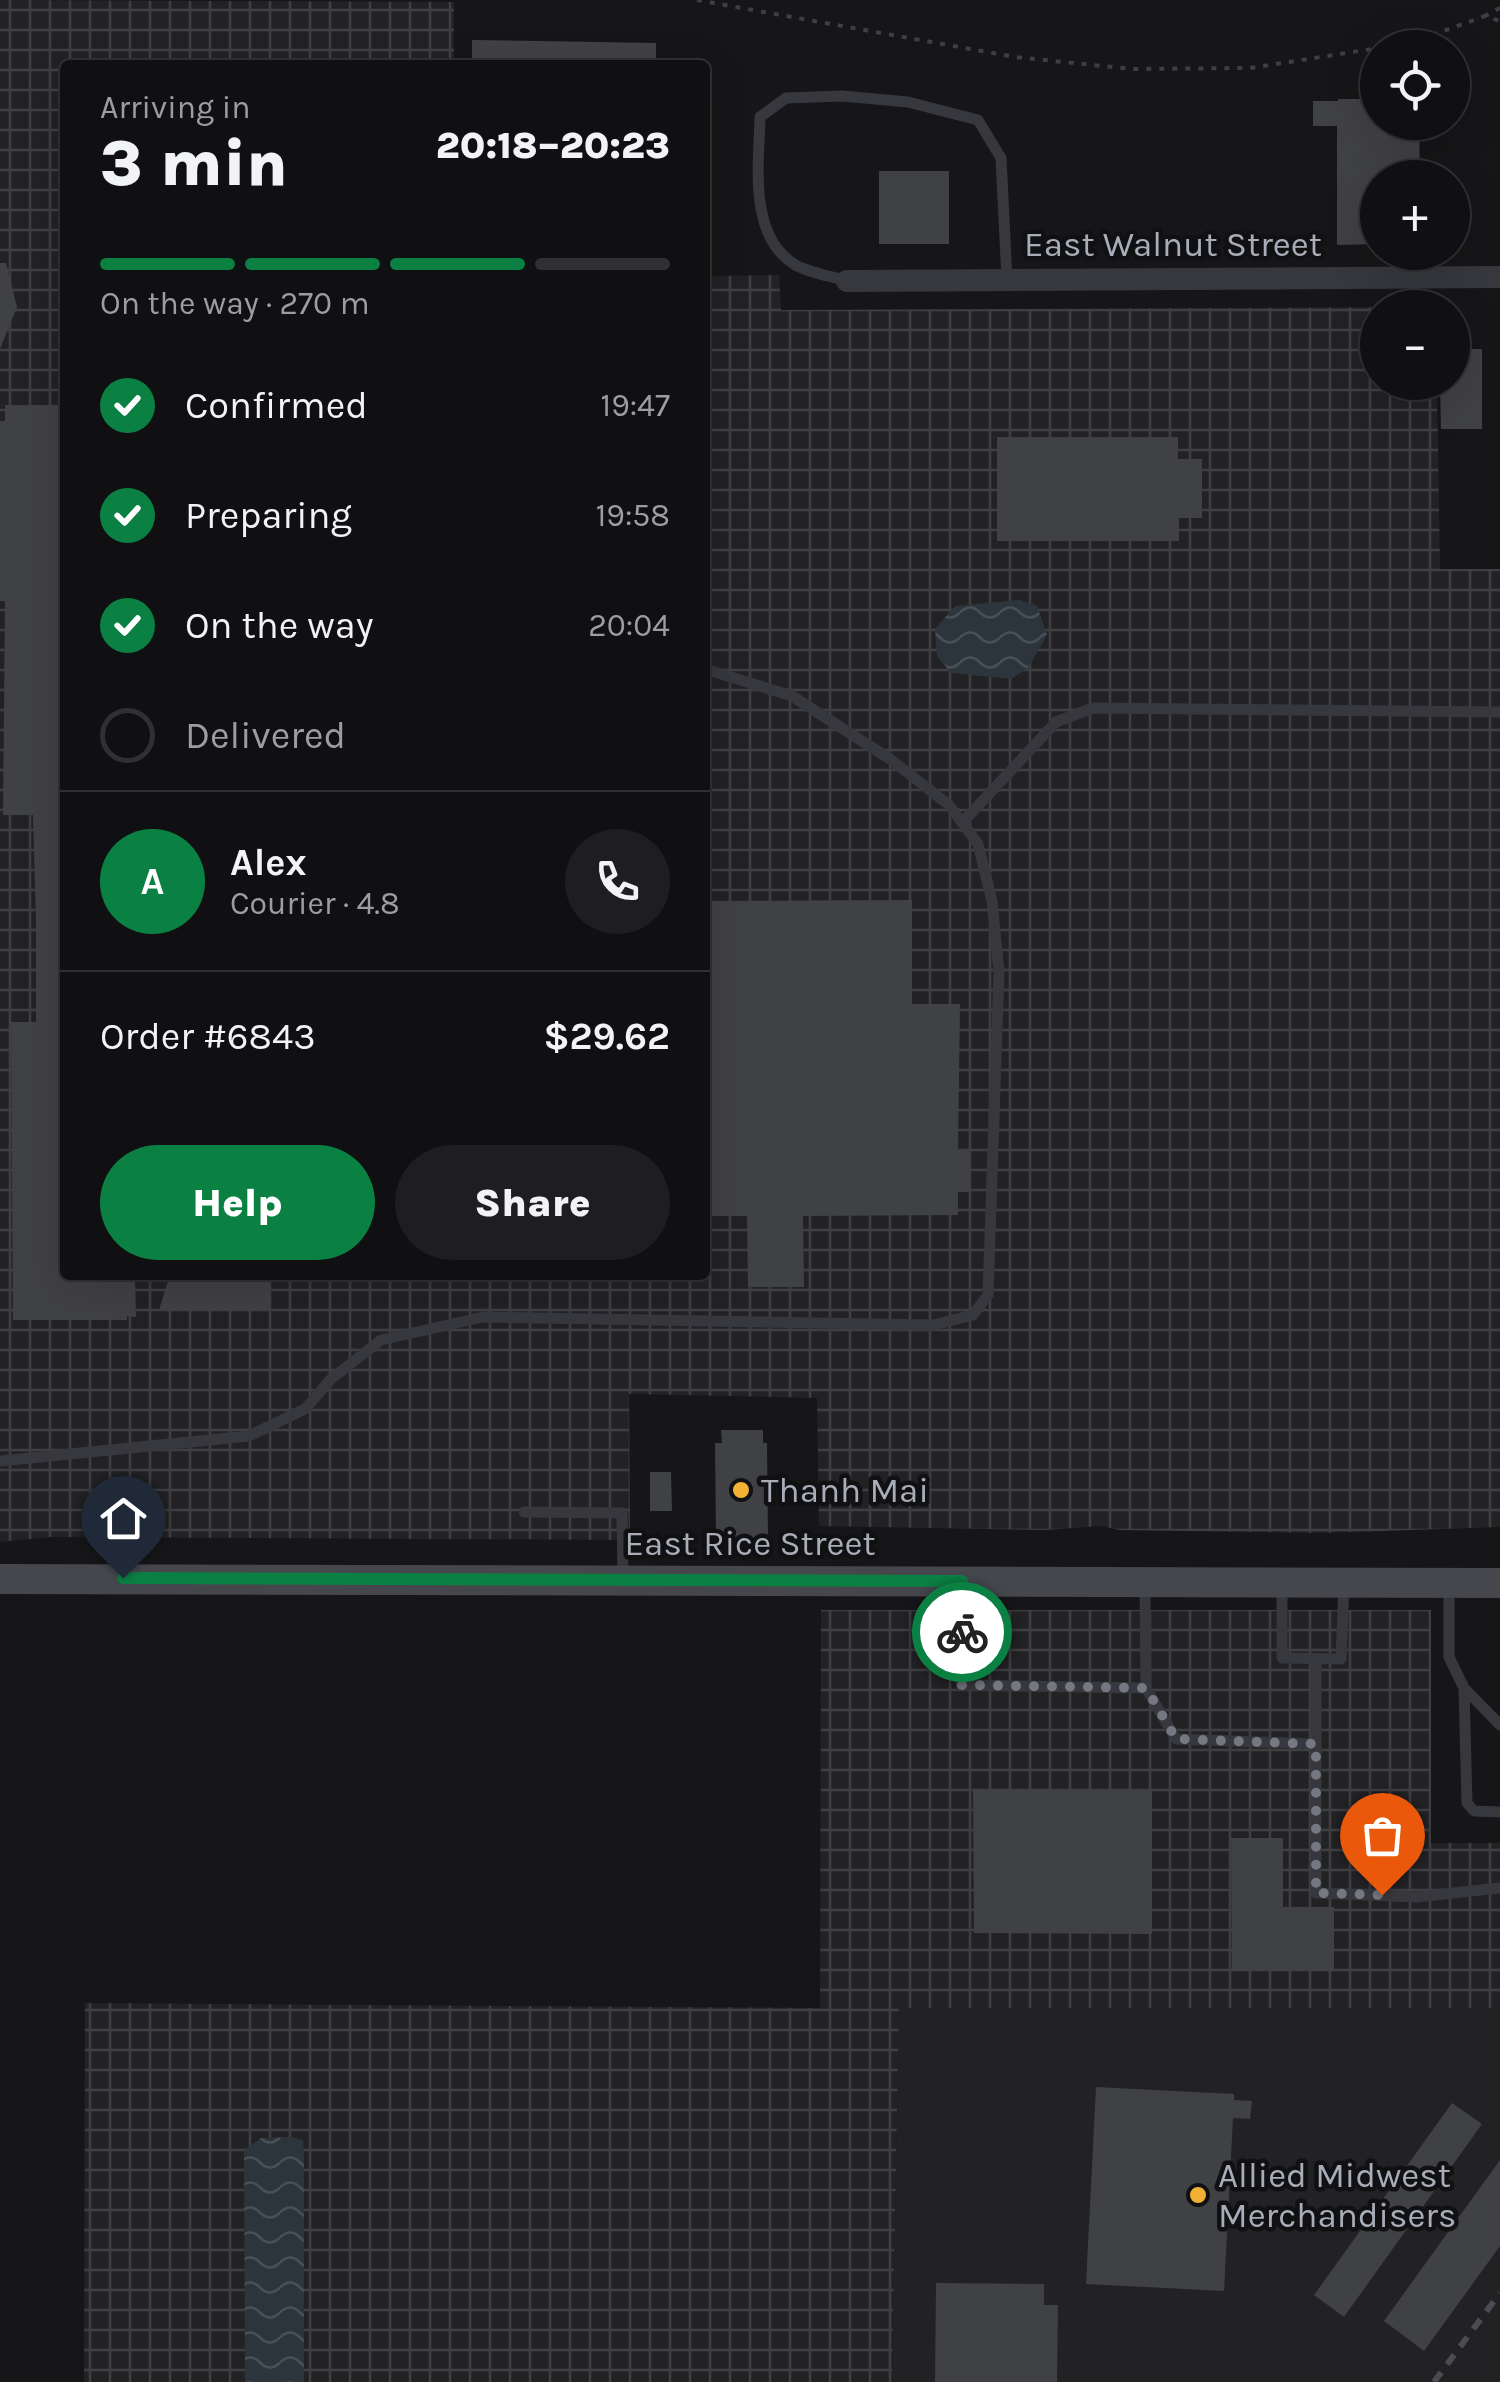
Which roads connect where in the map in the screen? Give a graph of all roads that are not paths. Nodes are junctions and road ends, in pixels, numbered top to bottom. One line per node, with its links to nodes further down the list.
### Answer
1 (1500, 277): 2 (street, East Walnut Street)
2 (1007, 280): 3 (street, East Walnut Street); 3 (lane)
3 (847, 281)
4 (710, 671): 6 (lane)
5 (1500, 712): 6 (lane)
6 (962, 822): 7 (lane)
7 (0, 1460)
8 (524, 1512): 10 (lane)
9 (0, 1579): 10 (street, East Rice Street)
10 (623, 1580): 11 (street, East Rice Street)
11 (962, 1581): 12 (street, East Rice Street); 18 (lane)
12 (1145, 1582): 13 (street, East Rice Street); 18 (lane)
13 (1282, 1582): 14 (street, East Rice Street); 17 (lane)
14 (1344, 1582): 15 (street, East Rice Street); 17 (lane)
15 (1449, 1582): 16 (street, East Rice Street); 19 (lane)
16 (1500, 1582)
17 (1316, 1659): 21 (lane)
18 (1146, 1688): 21 (lane)
19 (1464, 1688): 20 (lane); 22 (lane)
20 (1500, 1725)
21 (1316, 1744): 23 (lane)
22 (1500, 1812)
23 (1500, 1888)

